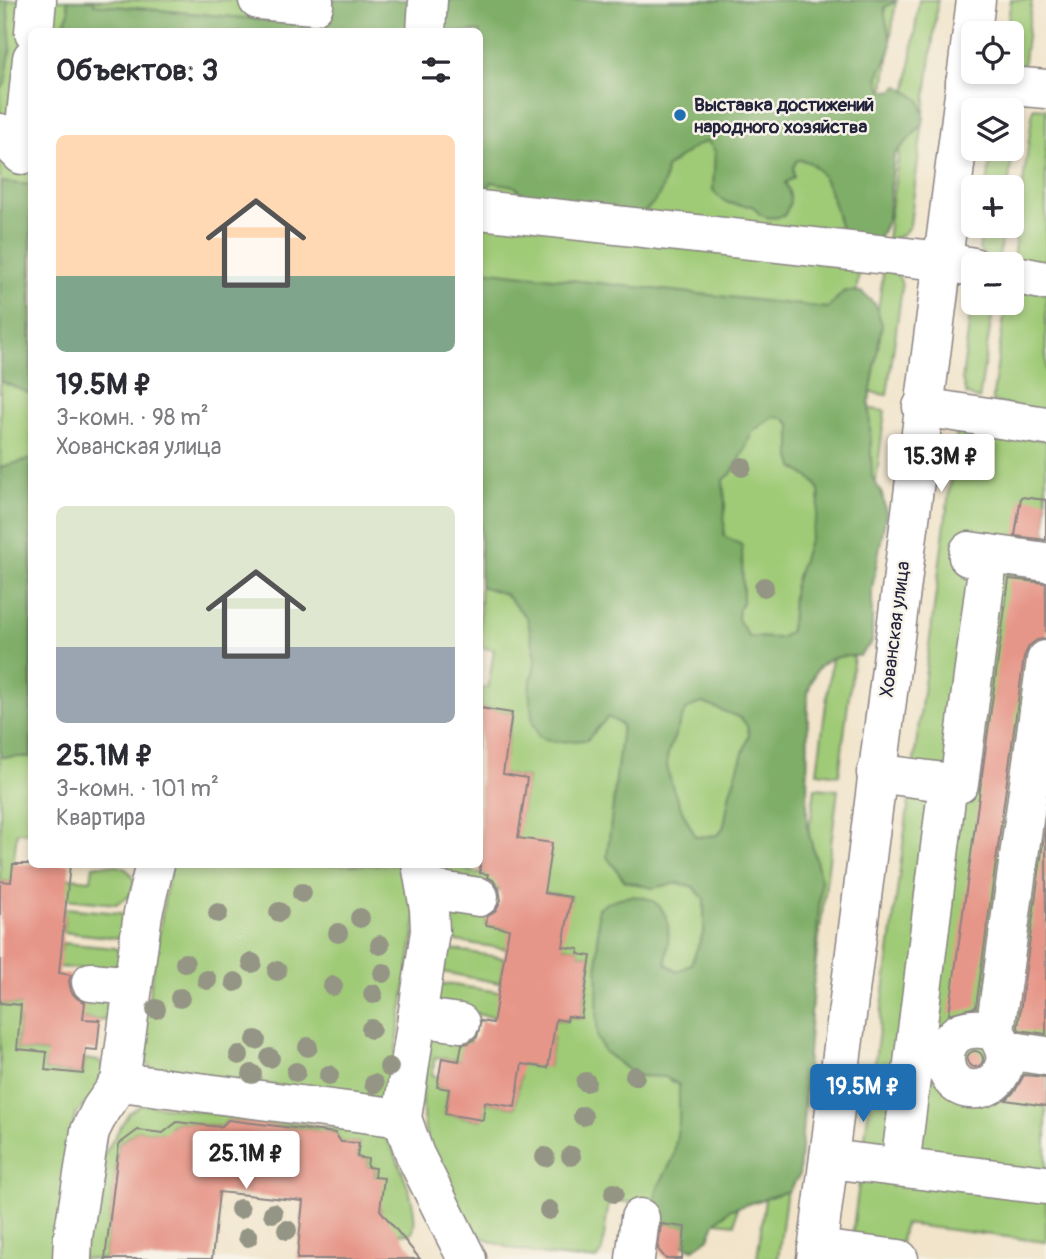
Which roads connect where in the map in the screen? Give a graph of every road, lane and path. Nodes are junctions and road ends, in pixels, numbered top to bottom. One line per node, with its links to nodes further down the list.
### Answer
1 (37, 0): 7 (street)
2 (258, 0): 3 (street)
3 (314, 0)
4 (428, 0): 8 (street)
5 (975, 0): 6 (street, Хованская улица)
6 (972, 21)
7 (34, 28)
8 (426, 28)
9 (28, 77): 13 (street)
10 (965, 84): 15 (street, Хованская улица)
11 (988, 84): 12 (street)
12 (1046, 89)
13 (13, 149)
14 (483, 211): 15 (street)
15 (957, 264): 18 (street, Хованская улица)
16 (1024, 276): 17 (street)
17 (1046, 281)
18 (922, 407): 19 (street); 22 (street, Хованская улица)
19 (1046, 426)
20 (1046, 562): 23 (street)
21 (1046, 660): 31 (street)
22 (876, 773): 23 (street); 34 (street, Хованская улица)
23 (943, 782): 36 (street)
24 (151, 868): 28 (street)
25 (424, 879): 26 (street); 29 (street)
26 (479, 897)
27 (91, 982): 28 (street)
28 (133, 986): 32 (street)
29 (417, 1017): 30 (street); 33 (street)
30 (460, 1023)
31 (1046, 1056)
32 (120, 1082): 33 (street); 42 (street)
33 (402, 1118): 43 (street)
34 (829, 1159): 36 (street); 41 (street, Хованская улица)
35 (1046, 1164): 37 (street)
36 (900, 1167): 37 (street)
37 (956, 1173): 38 (street); 39 (street)
38 (1046, 1185)
39 (1046, 1207)
40 (640, 1218): 44 (street)
41 (817, 1254): 45 (street)
42 (72, 1259)
43 (467, 1259)
44 (635, 1259)
45 (899, 1259)

